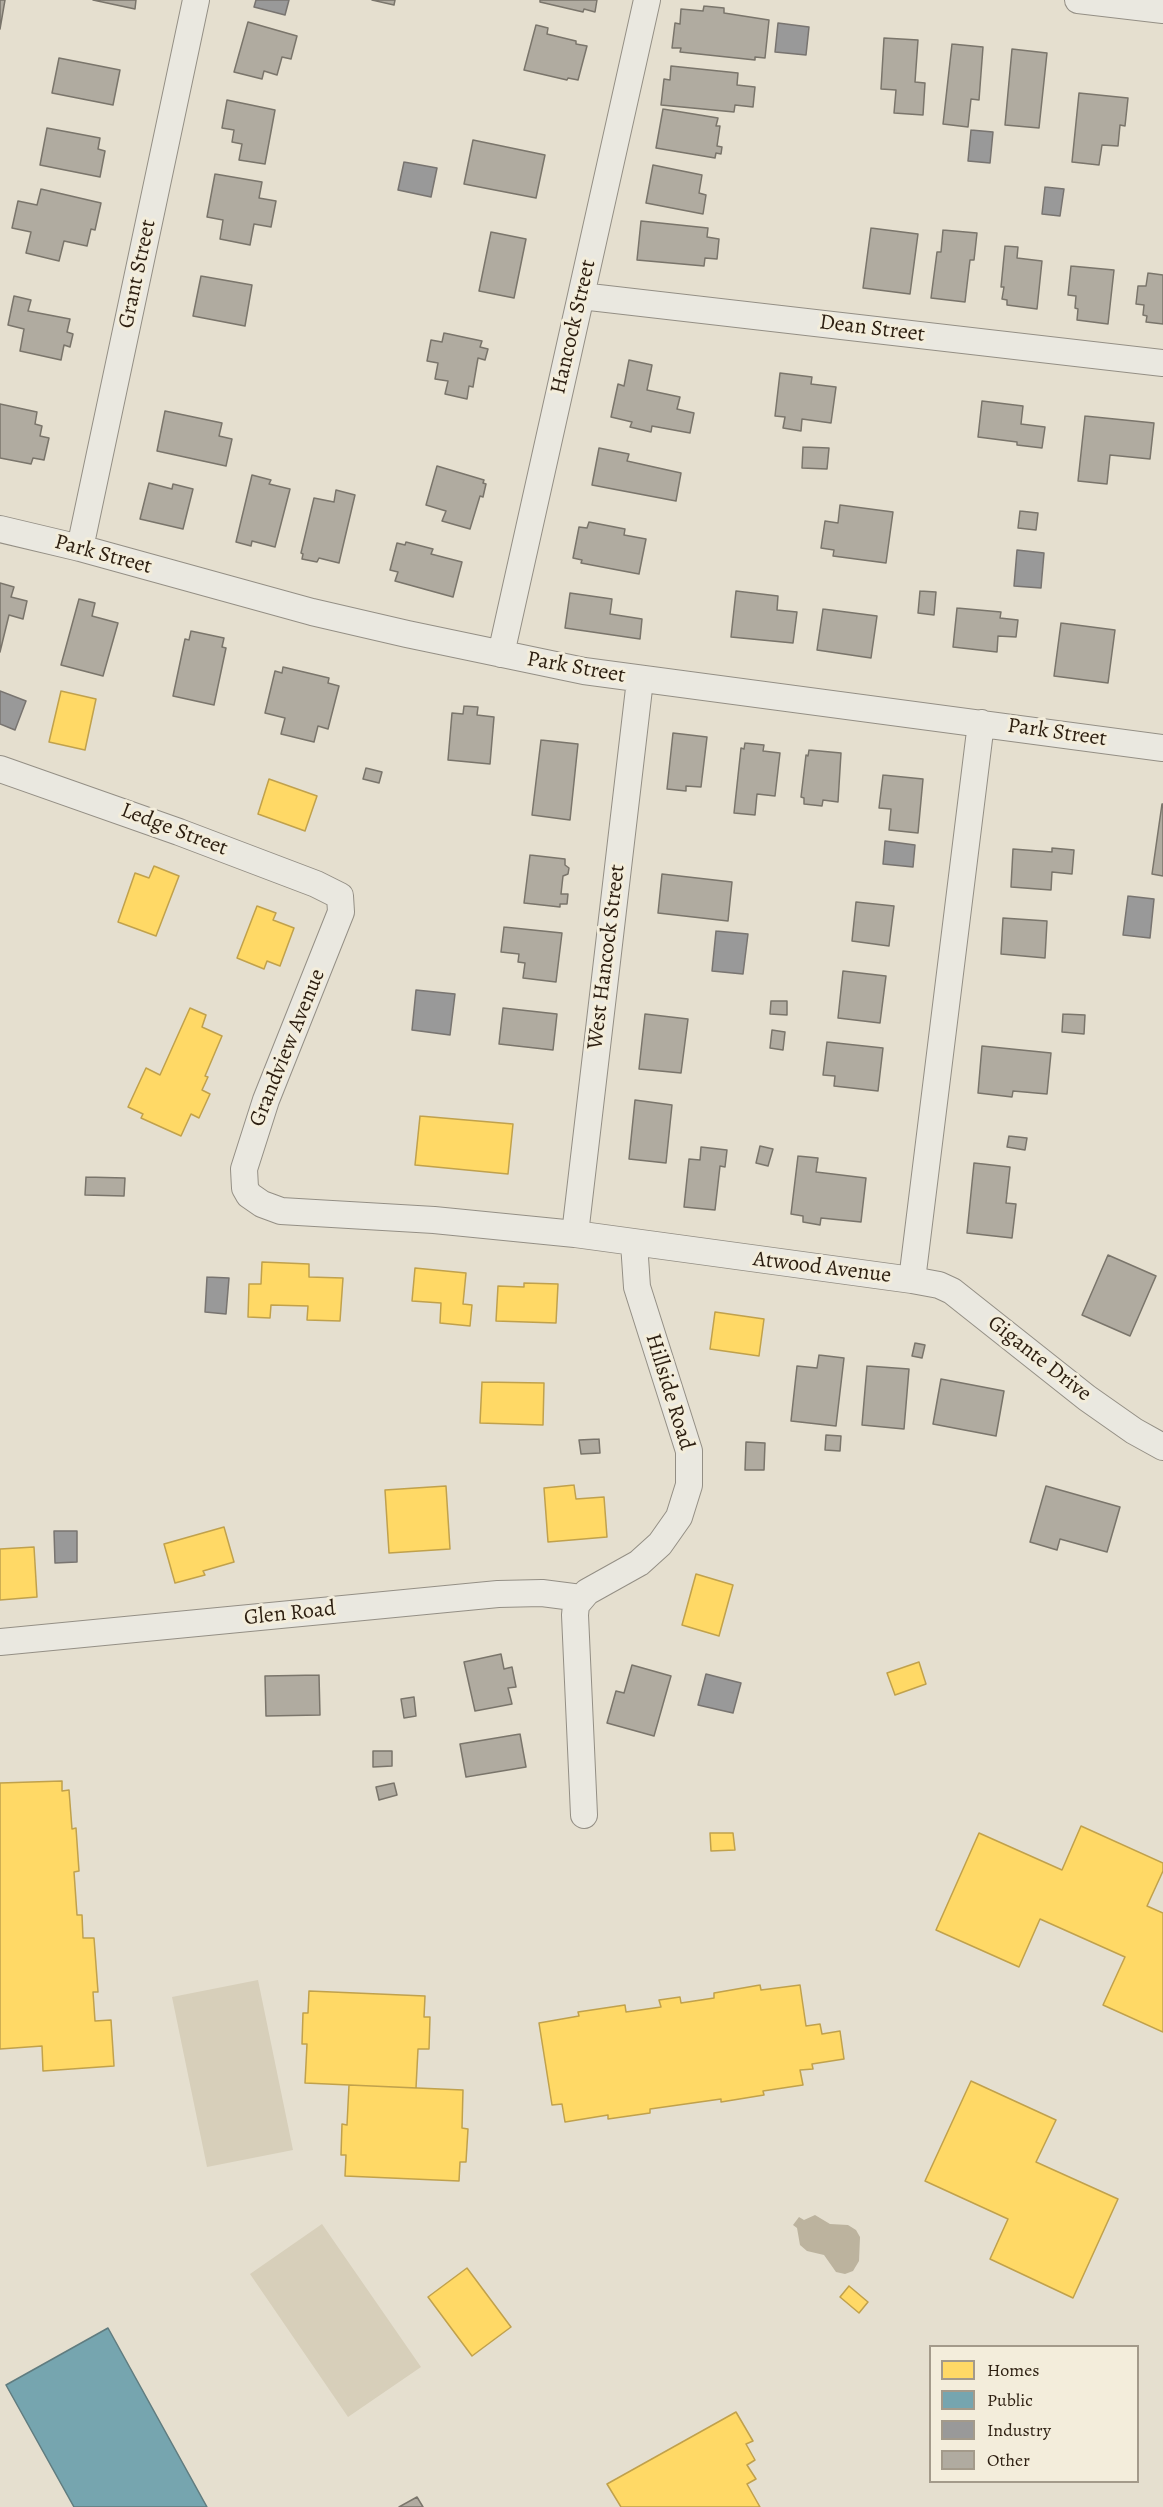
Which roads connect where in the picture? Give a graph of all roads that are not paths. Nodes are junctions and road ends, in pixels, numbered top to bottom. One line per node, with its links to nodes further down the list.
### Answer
1 (196, 0): 8 (street, Grant Street)
2 (647, 0): 5 (street, Hancock Street)
3 (1078, 0): 4 (street)
4 (1163, 10)
5 (581, 296): 6 (street, Dean Street); 9 (street, Hancock Street)
6 (1163, 363)
7 (0, 529): 8 (street, Park Street)
8 (80, 548): 9 (street, Park Street)
9 (501, 654): 10 (street, Park Street)
10 (640, 680): 11 (street, Park Street); 16 (street, West Hancock Street)
11 (981, 723): 12 (street, Park Street); 18 (street, Atwood Avenue)
12 (1163, 748)
13 (0, 769): 14 (street, Ledge Street)
14 (341, 902): 15 (street, Grandview Avenue)
15 (249, 1195): 16 (street, Atwood Avenue)
16 (574, 1234): 17 (street, Atwood Avenue)
17 (634, 1243): 18 (street, Atwood Avenue); 20 (street, Hillside Road)
18 (912, 1280): 19 (street, Gigante Drive)
19 (1163, 1447)
20 (580, 1598): 21 (street, Glen Road); 22 (street)
21 (0, 1642)
22 (584, 1815)

